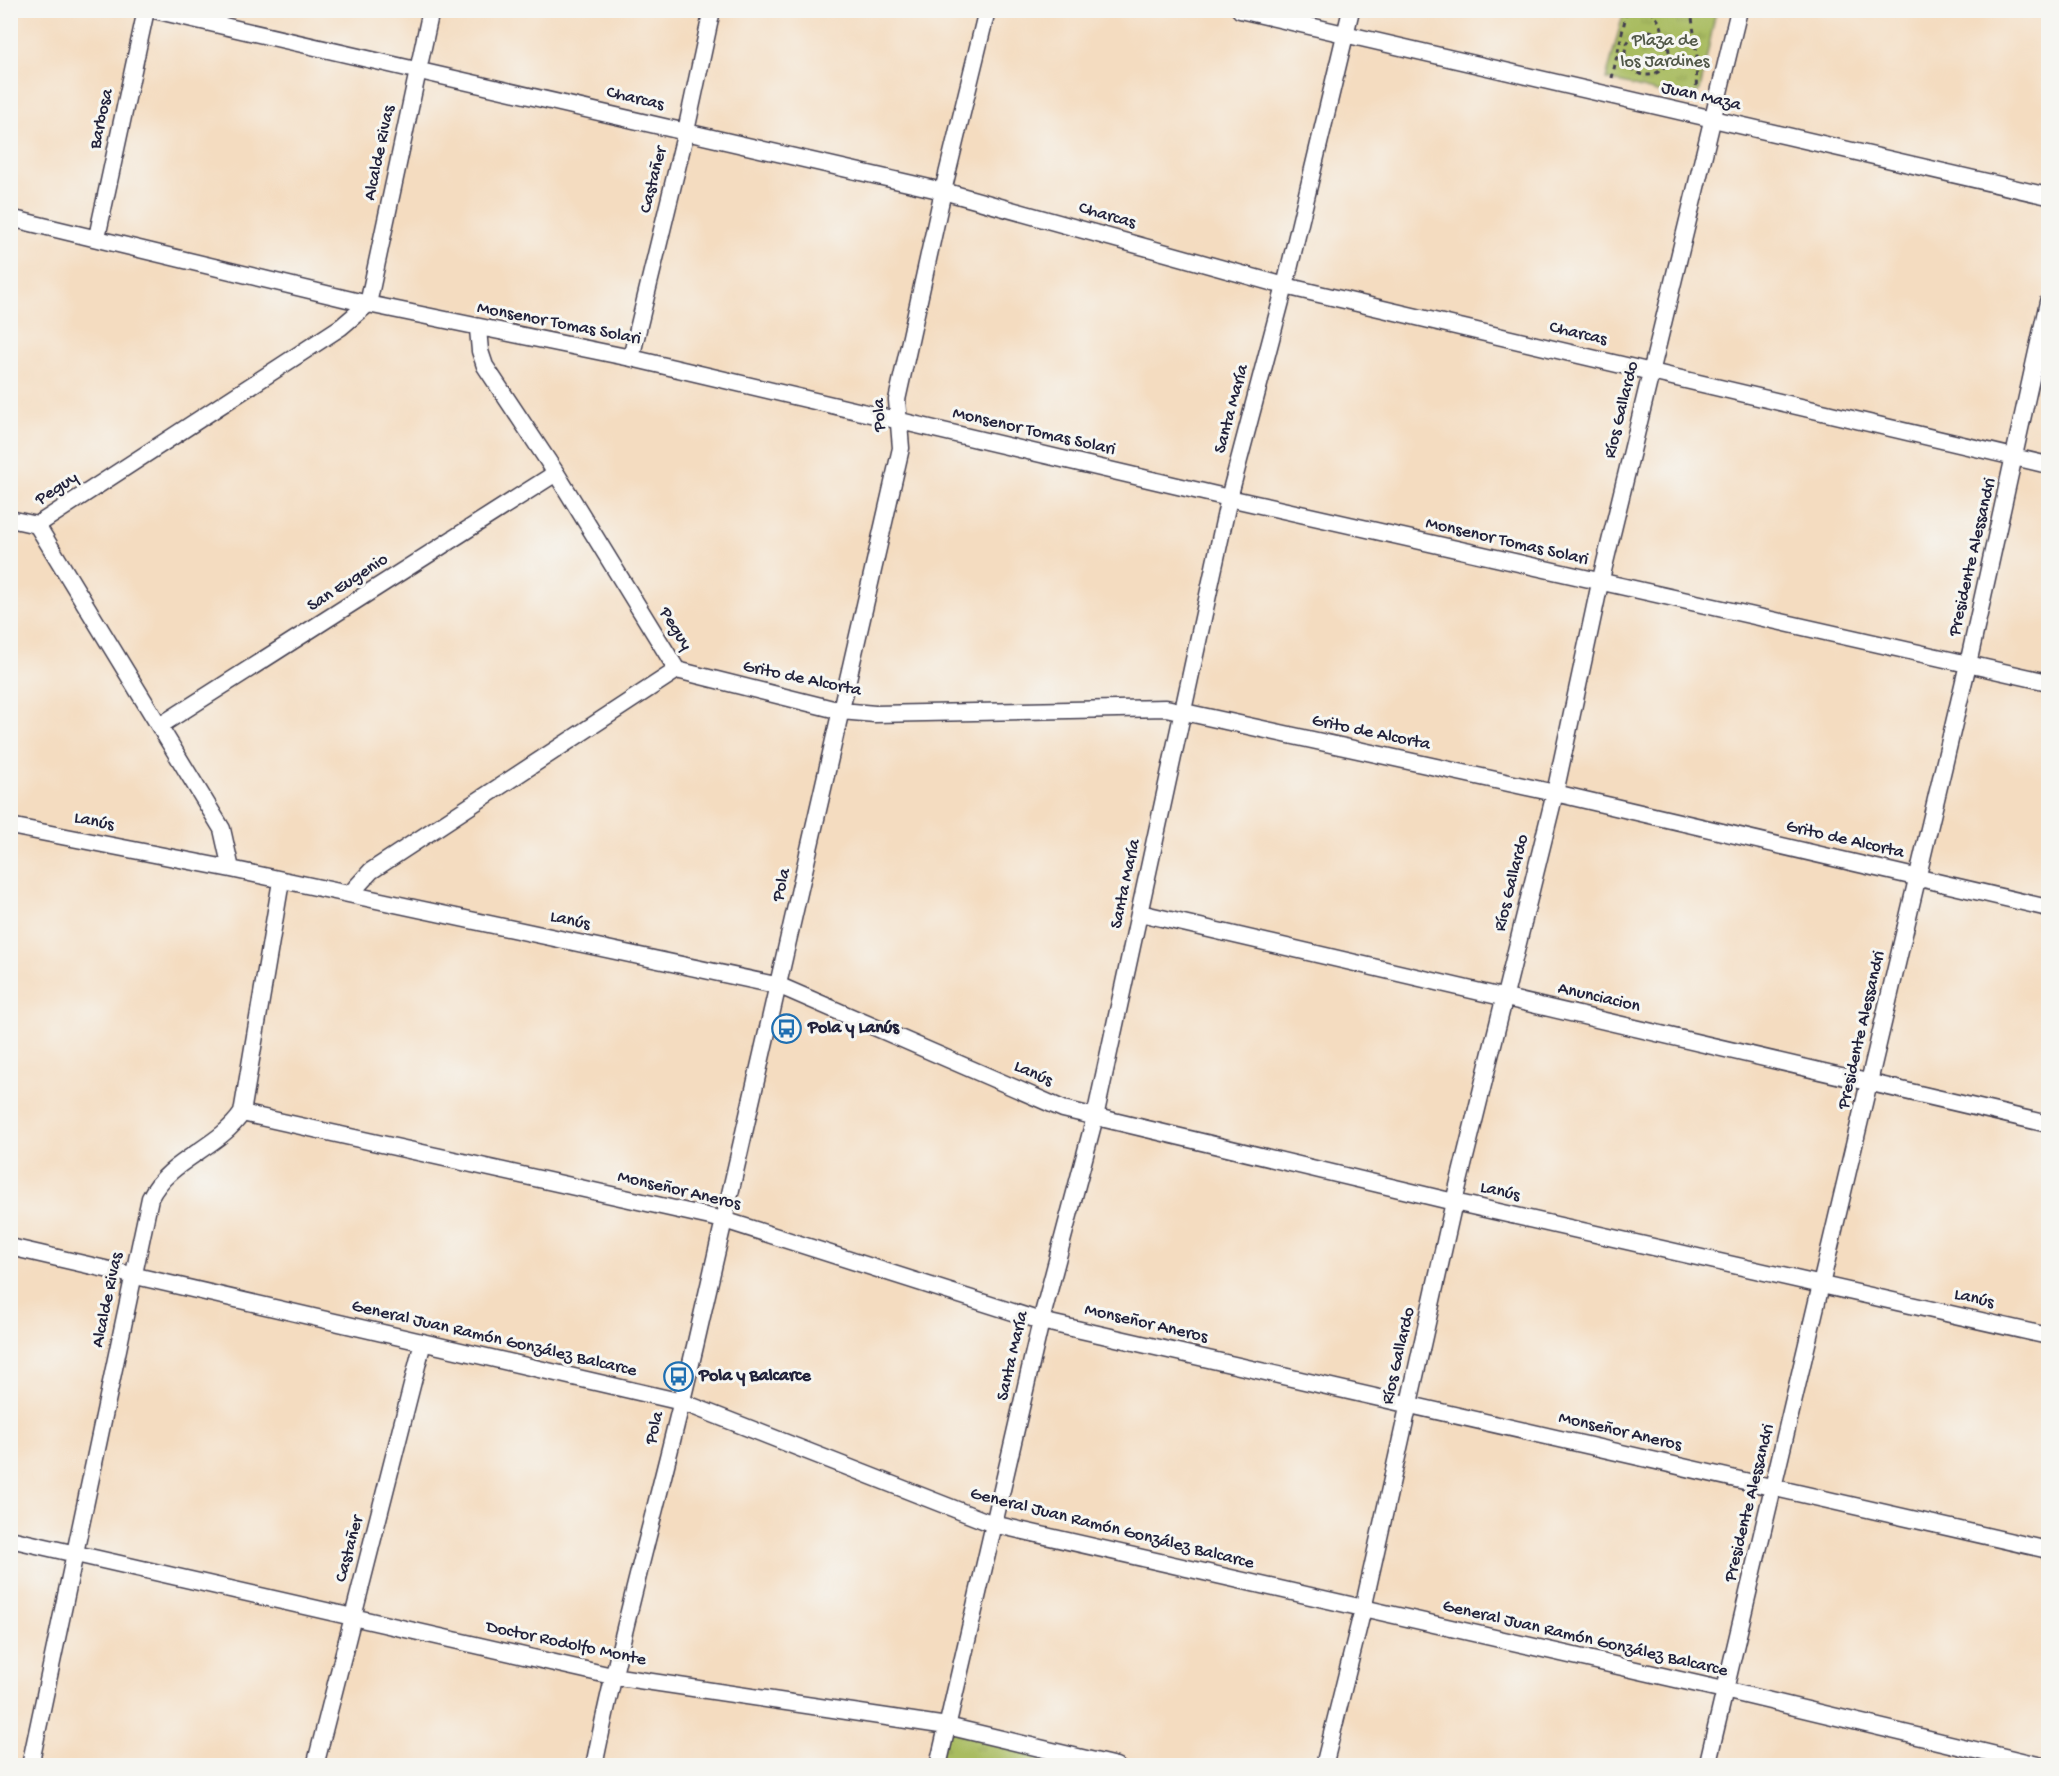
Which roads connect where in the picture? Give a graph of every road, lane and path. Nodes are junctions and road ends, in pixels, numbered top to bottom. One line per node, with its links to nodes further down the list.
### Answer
1 (146, 10): 22 (street, Barbosa)
2 (154, 10): 14 (street, Charcas)
3 (431, 10): 14 (street, Alcalde Rivas)
4 (712, 10): 18 (street, Castañer)
5 (987, 10): 19 (street, Pola)
6 (1240, 10): 12 (street, Juan Maza)
7 (1351, 10): 12 (street, Santa María)
8 (1651, 10): 13 (path)
9 (1691, 10): 16 (path)
10 (1739, 10): 17 (street, Ríos Gallardo)
11 (1628, 12): 15 (path)
12 (1346, 33): 15 (street, Juan Maza); 23 (street, Santa María)
13 (1667, 45): 13 (path)
14 (418, 70): 18 (street, Charcas); 25 (street, Alcalde Rivas)
15 (1607, 95): 16 (street, Juan Maza)
16 (1694, 115): 17 (street, Juan Maza)
17 (1712, 119): 20 (street, Juan Maza); 28 (street, Ríos Gallardo)
18 (686, 131): 19 (street, Charcas); 27 (street, Castañer)
19 (943, 191): 23 (street, Charcas); 29 (street, Pola)
20 (2049, 196)
21 (10, 218): 22 (street, Monsenor Tomas Solari)
22 (97, 237): 25 (street, Monsenor Tomas Solari)
23 (1285, 286): 28 (street, Charcas); 33 (street, Santa María)
24 (2049, 302): 30 (street, Presidente Alessandri)
25 (368, 304): 26 (street, Monsenor Tomas Solari); 35 (street, Peguy)
26 (478, 329): 27 (street, Monsenor Tomas Solari); 32 (street, Peguy)
27 (631, 358): 29 (street, Monsenor Tomas Solari)
28 (1652, 371): 30 (street, Charcas); 36 (street, Ríos Gallardo)
29 (899, 421): 33 (street, Monsenor Tomas Solari); 40 (street, Pola)
30 (2015, 457): 31 (street, Charcas); 37 (street, Presidente Alessandri)
31 (2049, 465)
32 (556, 473): 38 (street, Peguy); 42 (street, San Eugenio)
33 (1229, 498): 36 (street, Monsenor Tomas Solari); 41 (street, Santa María)
34 (10, 519): 35 (street)
35 (37, 525): 42 (street, Peguy)
36 (1600, 583): 37 (street, Monsenor Tomas Solari); 43 (street, Ríos Gallardo)
37 (1968, 664): 39 (street, Monsenor Tomas Solari); 46 (street, Presidente Alessandri)
38 (677, 670): 40 (street, Grito de Alcorta); 48 (street, Peguy)
39 (2049, 682)
40 (841, 711): 41 (street, Grito de Alcorta); 51 (street, Pola)
41 (1184, 711): 43 (street, Grito de Alcorta); 50 (street, Santa María)
42 (161, 725): 45 (street, Peguy)
43 (1555, 793): 46 (street, Grito de Alcorta); 52 (street, Ríos Gallardo)
44 (10, 826): 45 (street, Lanús)
45 (231, 869): 47 (street, Lanús)
46 (1918, 877): 49 (street, Grito de Alcorta); 53 (street, Presidente Alessandri)
47 (281, 881): 48 (street, Lanús); 54 (street)
48 (350, 894): 51 (street, Lanús)
49 (2049, 908)
50 (1140, 913): 52 (street, Anunciacion); 55 (street, Santa María)
51 (780, 986): 55 (street, Lanús); 58 (street, Pola)
52 (1503, 996): 53 (street, Anunciacion); 57 (street, Ríos Gallardo)
53 (1869, 1083): 56 (street, Anunciacion); 61 (street, Presidente Alessandri)
54 (242, 1113): 58 (street, Monseñor Aneros); 60 (street, Alcalde Rivas)
55 (1095, 1118): 57 (street, Lanús); 62 (street, Santa María)
56 (2049, 1124)
57 (1454, 1202): 61 (street, Lanús); 66 (street, Ríos Gallardo)
58 (724, 1220): 62 (street, Monseñor Aneros); 65 (street, Pola)
59 (10, 1247): 60 (street, General Juan Ramón González Balcarce)
60 (133, 1276): 64 (street, General Juan Ramón González Balcarce); 71 (street, Alcalde Rivas)
61 (1823, 1285): 63 (street, Lanús); 67 (street, Presidente Alessandri)
62 (1041, 1321): 66 (street, Monseñor Aneros); 68 (street, Santa María)
63 (2049, 1336)
64 (423, 1342): 65 (street, General Juan Ramón González Balcarce); 73 (street, Castañer)
65 (682, 1402): 68 (street, General Juan Ramón González Balcarce); 74 (street, Pola)
66 (1409, 1403): 67 (street, Monseñor Aneros); 72 (street, Ríos Gallardo)
67 (1774, 1487): 70 (street, Monseñor Aneros); 75 (street, Presidente Alessandri)
68 (993, 1524): 72 (street, General Juan Ramón González Balcarce); 76 (street, Santa María)
69 (10, 1539): 71 (street, Doctor Rodolfo Monte)
70 (2049, 1550)
71 (75, 1554): 73 (street, Doctor Rodolfo Monte); 77 (street, Alcalde Rivas)
72 (1364, 1609): 75 (street, General Juan Ramón González Balcarce); 82 (street, Ríos Gallardo)
73 (352, 1616): 74 (street, Doctor Rodolfo Monte); 78 (street, Castañer)
74 (612, 1676): 76 (street, Doctor Rodolfo Monte); 79 (street, Pola)
75 (1724, 1690): 83 (street, Presidente Alessandri); 84 (street, General Juan Ramón González Balcarce)
76 (947, 1726): 80 (street, Santa María); 81 (street, Doctor Rodolfo Monte)
77 (30, 1766)
78 (315, 1766)
79 (594, 1766)
80 (938, 1766)
81 (1116, 1766)
82 (1324, 1766)
83 (1707, 1766)
84 (2042, 1766)

